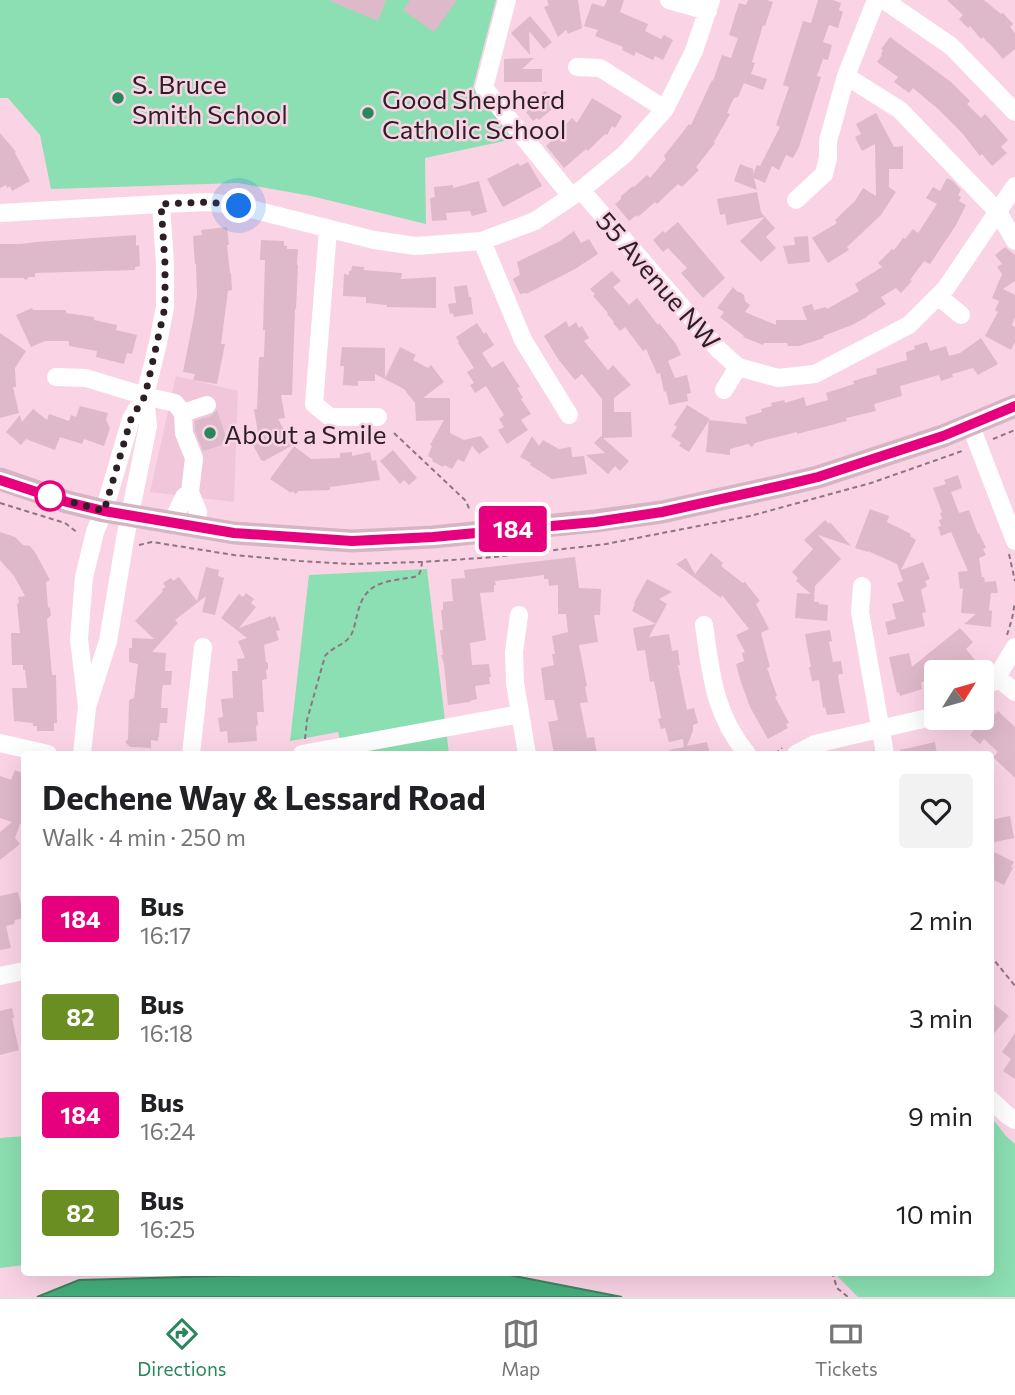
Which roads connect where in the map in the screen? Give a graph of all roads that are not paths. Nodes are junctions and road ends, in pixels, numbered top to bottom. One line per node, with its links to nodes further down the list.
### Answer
1 (507, 0): 11 (street, 55 Avenue NW)
2 (669, 0): 5 (street)
3 (876, 0): 7 (street)
4 (884, 0): 9 (street)
5 (709, 5): 8 (street)
6 (577, 67): 8 (street)
7 (846, 76): 12 (street); 14 (street)
8 (665, 109): 11 (street)
9 (1015, 112)
10 (1015, 186): 14 (street)
11 (576, 193): 18 (street); 21 (street, 55 Avenue NW)
12 (796, 200)
13 (161, 204): 15 (street); 16 (street); 24 (street)
14 (998, 212): 17 (street); 19 (street)
15 (0, 213)
16 (328, 230): 18 (street); 29 (street)
17 (1015, 241)
18 (482, 242): 28 (street)
19 (938, 296): 20 (street); 21 (street)
20 (961, 315)
21 (738, 368): 23 (street)
22 (56, 377): 24 (street)
23 (724, 390)
24 (145, 396): 27 (street); 33 (street); 34 (street)
25 (207, 405): 27 (street)
26 (1015, 406): 30 (main road)
27 (183, 413): 32 (street)
28 (569, 415)
29 (378, 417)
30 (970, 424): 36 (main road); 37 (street)
31 (0, 480): 33 (main road)
32 (190, 492): 35 (street); 36 (street)
33 (104, 511): 34 (main road); 46 (street)
34 (130, 517): 35 (main road); 46 (street)
35 (171, 524): 36 (main road)
36 (196, 527)
37 (1015, 541)
38 (862, 586): 49 (street)
39 (519, 615): 47 (street)
40 (704, 625): 56 (street)
41 (203, 646): 54 (street)
42 (1015, 647): 43 (street)
43 (997, 677): 44 (street); 45 (street)
44 (994, 680)
45 (1015, 692)
46 (87, 707): 53 (street)
47 (520, 714): 51 (street); 55 (street)
48 (924, 719): 49 (street)
49 (880, 730): 57 (street); 58 (street)
50 (0, 743): 52 (street)
51 (303, 747)
52 (35, 751)
53 (82, 751)
54 (191, 751)
55 (526, 751)
56 (745, 751)
57 (802, 751)
58 (884, 751)
59 (21, 972): 60 (street)
60 (0, 976)
61 (994, 1103): 62 (street)
62 (1015, 1120)

